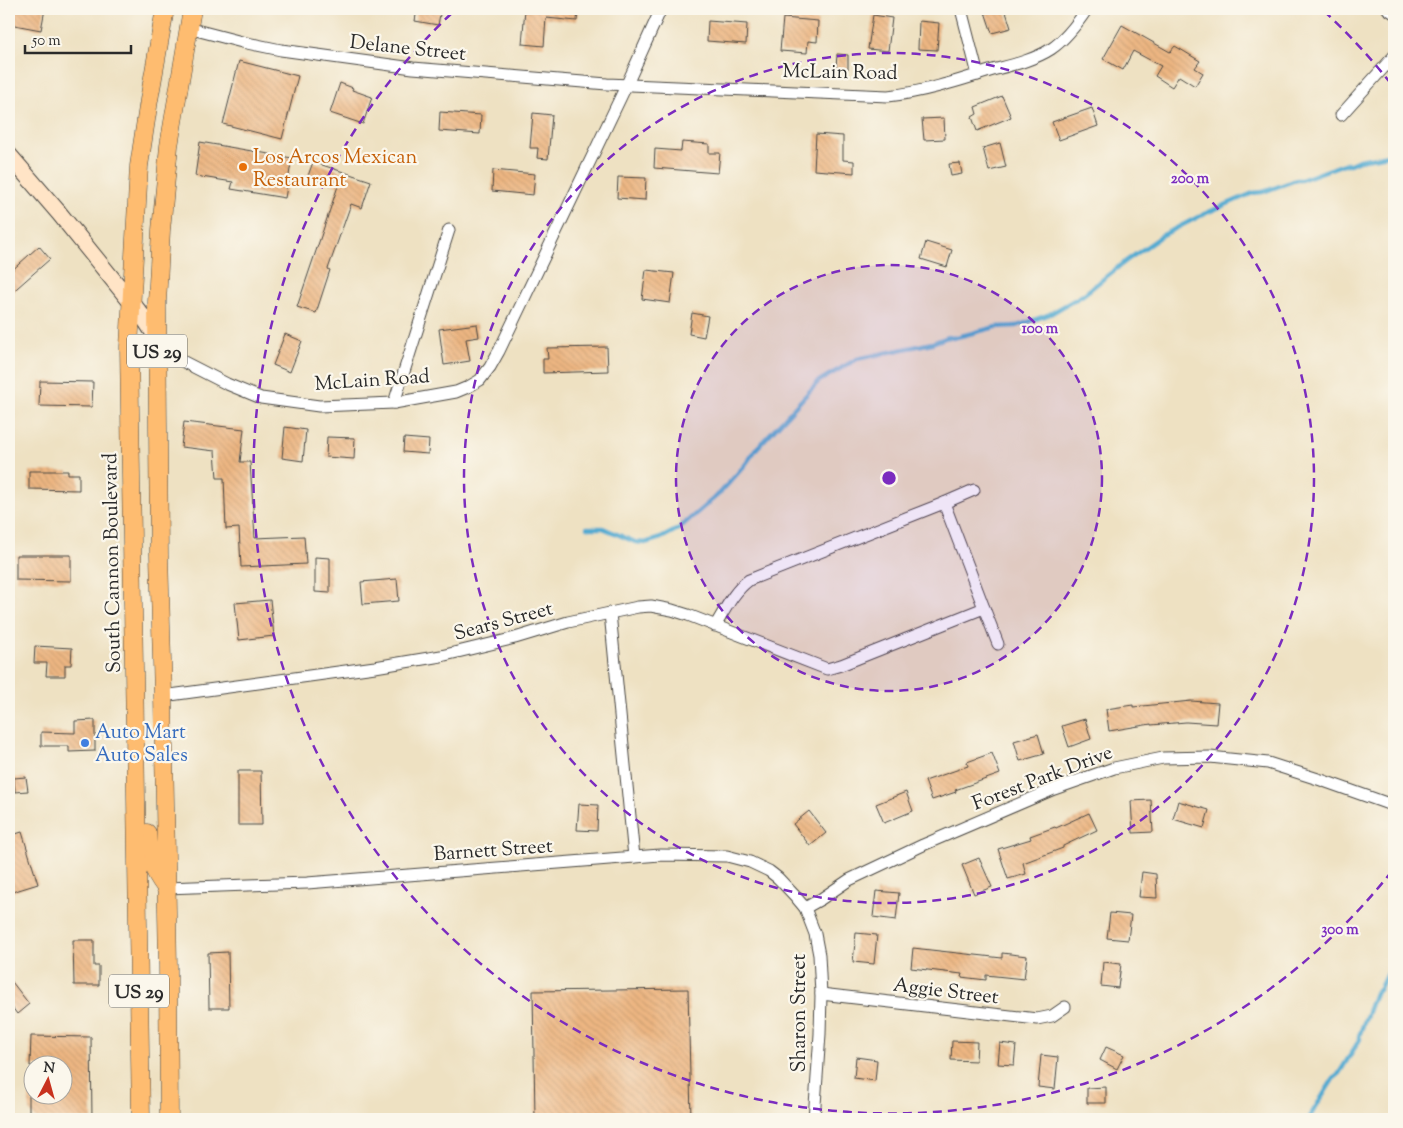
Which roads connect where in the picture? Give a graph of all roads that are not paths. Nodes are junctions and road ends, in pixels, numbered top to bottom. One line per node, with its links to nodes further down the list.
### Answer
1 (165, 9): 15 (main road, South Cannon Boulevard / US 29)
2 (192, 9): 8 (main road, US 29)
3 (661, 9): 11 (street, McLain Road)
4 (961, 9): 10 (street)
5 (1086, 9): 10 (street, McLain Road)
6 (1388, 9): 7 (street)
7 (1394, 13)
8 (188, 28): 11 (street, Delane Street); 16 (main road, US 29)
9 (1394, 56): 12 (street)
10 (978, 75): 11 (street, McLain Road)
11 (627, 84): 17 (street, McLain Road)
12 (1341, 115)
13 (9, 155): 15 (street, McLain Road)
14 (449, 230): 17 (street)
15 (131, 301): 16 (street, McLain Road); 25 (main road, South Cannon Boulevard / US 29)
16 (156, 338): 17 (street, McLain Road); 24 (main road, US 29)
17 (394, 403)
18 (974, 490): 19 (street)
19 (944, 502): 20 (street); 22 (street)
20 (984, 608): 22 (street, Sears Street); 23 (street)
21 (610, 613): 22 (street, Sears Street); 24 (street, Sears Street); 27 (street)
22 (715, 626)
23 (998, 644)
24 (163, 696): 28 (main road, US 29)
25 (136, 792): 28 (main road, US 29); 32 (main road, South Cannon Boulevard / US 29)
26 (1394, 804): 29 (street, Forest Park Drive)
27 (634, 857): 28 (street, Barnett Street); 29 (street, Barnett Street)
28 (166, 888): 33 (main road, US 29)
29 (805, 908): 30 (street, Sharon Street)
30 (821, 994): 31 (street, Aggie Street); 34 (street, Sharon Street)
31 (1065, 1007)
32 (141, 1119)
33 (169, 1119)
34 (814, 1119)

